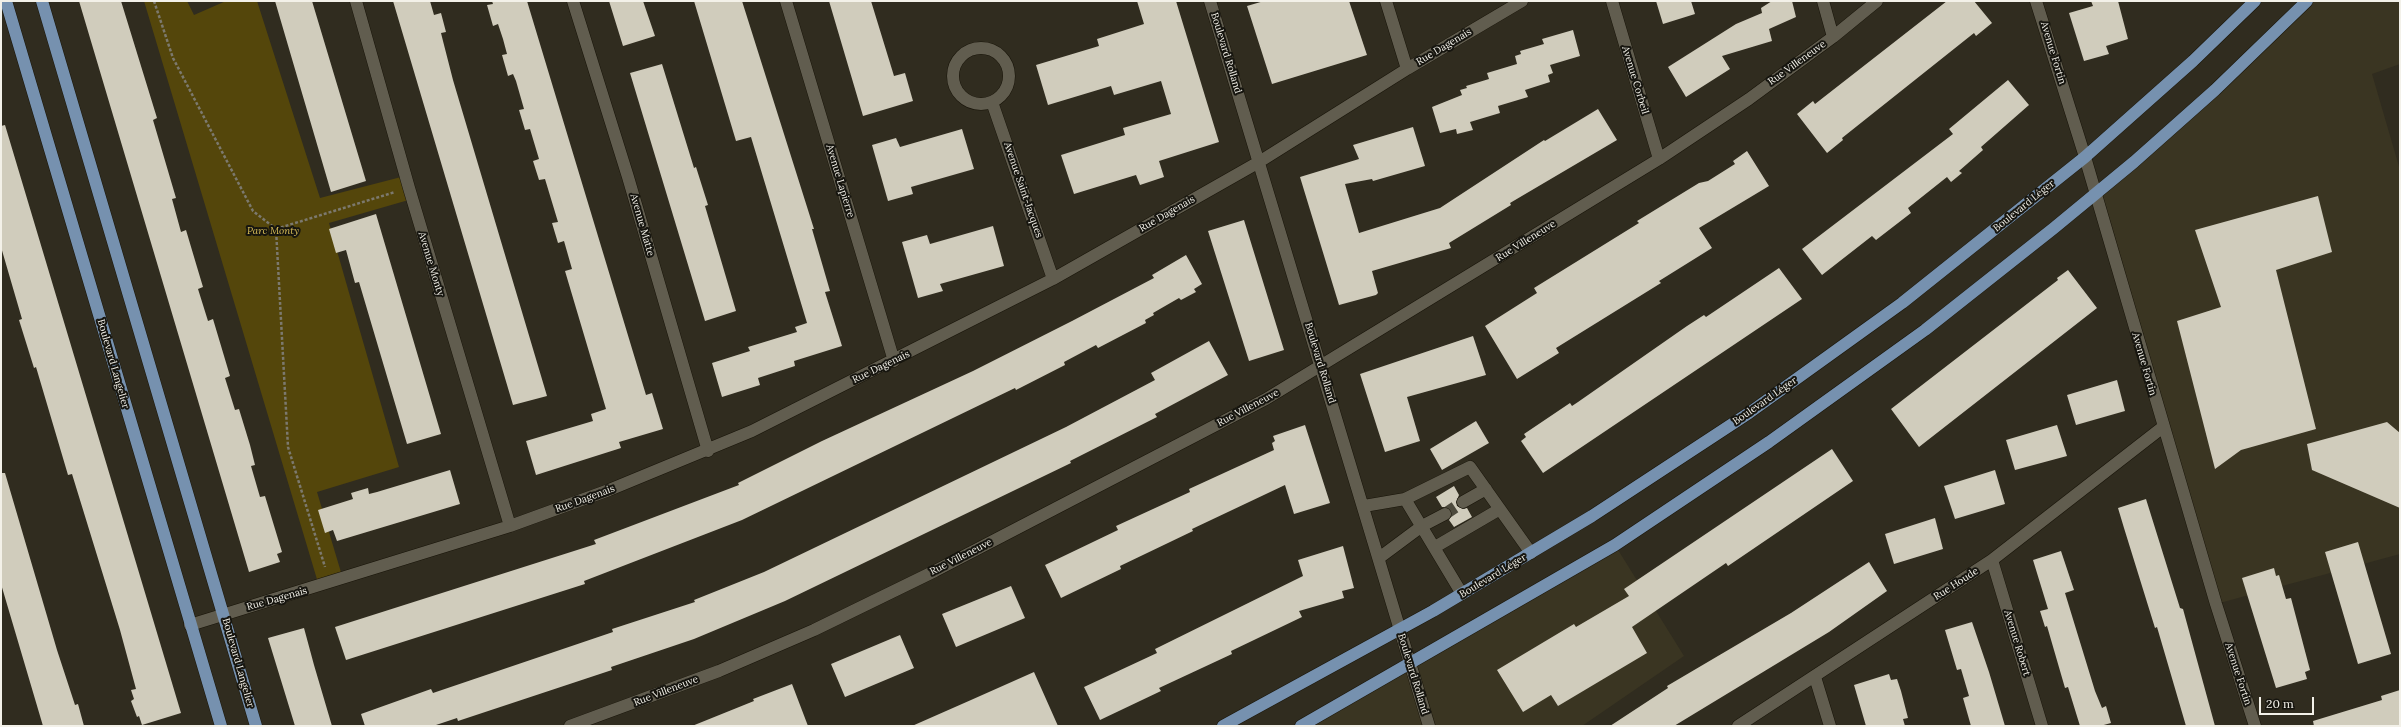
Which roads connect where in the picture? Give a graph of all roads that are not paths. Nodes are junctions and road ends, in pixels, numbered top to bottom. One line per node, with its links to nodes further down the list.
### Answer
1 (6, 1): 41 (main road, Boulevard Langelier)
2 (42, 1): 40 (main road, Boulevard Langelier)
3 (356, 1): 33 (street, Avenue Monty)
4 (573, 1): 26 (street, Avenue Matte)
5 (786, 1): 23 (street, Avenue Lapierre)
6 (1210, 1): 20 (street, Boulevard Rolland)
7 (1386, 1): 16 (street)
8 (1522, 1): 16 (street, Rue Dagenais)
9 (1612, 1): 19 (street, Avenue Corbeil)
10 (1822, 1): 15 (street)
11 (1877, 1): 15 (street, Rue Villeneuve)
12 (2036, 1): 18 (street, Avenue Fortin)
13 (2255, 1): 18 (main road, Boulevard Léger)
14 (2307, 1): 21 (main road)
15 (1833, 37): 19 (street, Rue Villeneuve)
16 (1407, 69): 20 (street, Rue Dagenais)
17 (992, 102): 17 (street); 22 (street, Avenue Saint-Jacques)
18 (2085, 157): 21 (street, Avenue Fortin); 36 (main road, Boulevard Léger)
19 (1659, 159): 24 (street, Rue Villeneuve)
20 (1259, 162): 22 (street, Rue Dagenais); 24 (street, Boulevard Rolland)
21 (2094, 194): 25 (street, Avenue Fortin); 43 (main road)
22 (1053, 279): 23 (street, Rue Dagenais)
23 (894, 361): 26 (street, Rue Dagenais)
24 (1321, 367): 30 (street, Boulevard Rolland); 47 (street, Rue Villeneuve)
25 (2163, 427): 38 (street, Rue Houde); 54 (street, Avenue Fortin)
26 (708, 451): 33 (street, Rue Dagenais)
27 (1486, 490): 28 (street); 29 (street); 31 (street)
28 (1405, 499): 30 (street); 34 (street)
29 (1463, 502)
30 (1364, 506): 37 (street, Boulevard Rolland)
31 (1500, 509): 35 (street); 36 (street)
32 (1446, 514): 34 (street)
33 (510, 526): 40 (street, Rue Dagenais)
34 (1422, 526): 35 (street); 37 (street)
35 (1435, 547): 39 (street)
36 (1531, 553): 39 (main road, Boulevard Léger)
37 (1379, 558): 42 (street, Boulevard Rolland)
38 (1992, 560): 44 (street, Rue Houde); 53 (street, Avenue Robert)
39 (1462, 594): 42 (main road, Boulevard Léger)
40 (224, 615): 41 (street, Rue Dagenais); 46 (main road, Boulevard Langelier)
41 (190, 625): 45 (main road, Boulevard Langelier)
42 (1400, 631): 43 (street, Boulevard Rolland); 48 (main road, Boulevard Léger)
43 (1410, 665): 49 (main road); 50 (street, Boulevard Rolland)
44 (1815, 677): 51 (street, Rue Houde); 52 (street)
45 (221, 726)
46 (256, 726)
47 (570, 726)
48 (1223, 726)
49 (1301, 726)
50 (1429, 726)
51 (1738, 726)
52 (1830, 726)
53 (2042, 726)
54 (2255, 726)

